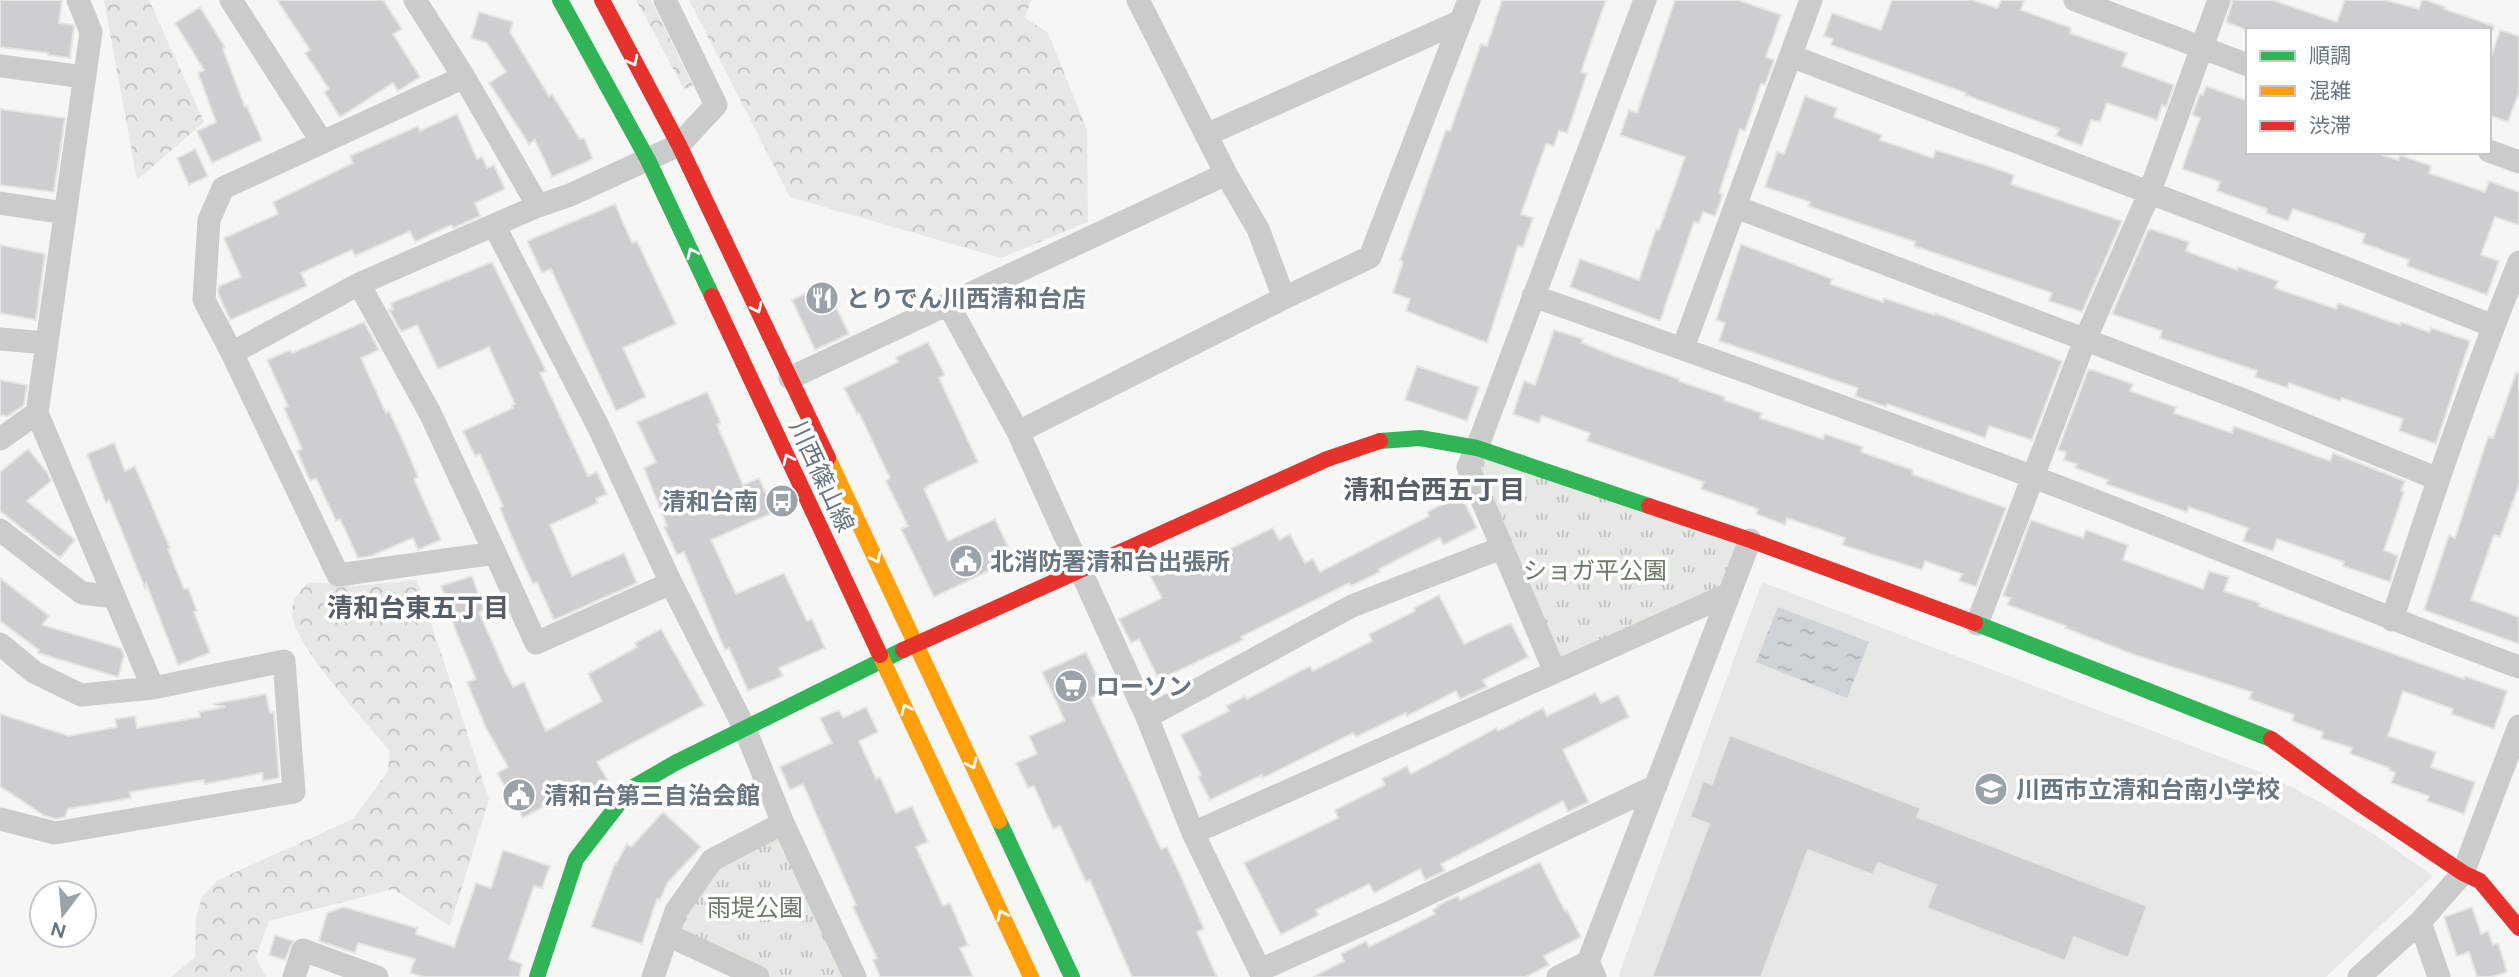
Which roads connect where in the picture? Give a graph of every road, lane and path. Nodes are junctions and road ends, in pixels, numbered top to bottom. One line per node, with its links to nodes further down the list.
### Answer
1 (78, 0): 17 (street)
2 (232, 0): 20 (street)
3 (415, 0): 18 (street)
4 (560, 0): 23 (street, 川西篠山線)
5 (602, 0): 21 (street, 川西篠山線, one-way to 21)
6 (665, 0): 21 (street)
7 (1138, 0): 19 (street)
8 (1645, 0): 34 (street)
9 (1811, 0): 14 (street)
10 (2076, 0): 13 (street)
11 (2219, 0): 13 (street)
12 (1465, 11): 19 (street); 35 (street)
13 (2200, 48): 15 (street); 26 (street)
14 (1791, 56): 26 (street); 29 (street)
15 (2246, 64)
16 (0, 66): 17 (street)
17 (85, 77): 30 (street)
18 (464, 77): 20 (street); 28 (street)
19 (1206, 135): 25 (street)
20 (322, 142): 42 (street)
21 (679, 145): 23 (street); 43 (street, 川西篠山線, one-way to 43)
22 (2491, 152): 24 (street)
23 (648, 160): 28 (street); 62 (street, 川西篠山線, one-way to 23)
24 (2519, 162)
25 (1226, 174): 35 (street); 36 (street)
26 (2149, 194): 37 (street); 39 (street)
27 (0, 203): 30 (street)
28 (538, 206): 31 (street)
29 (1736, 207): 39 (street); 41 (street)
30 (65, 213): 40 (street)
31 (494, 225): 33 (street); 55 (street)
32 (2519, 262): 37 (street)
33 (359, 284): 42 (street); 53 (street)
34 (1533, 296): 41 (street); 47 (street)
35 (1284, 298): 45 (street)
36 (948, 304): 43 (street); 45 (street)
37 (2493, 326): 49 (street)
38 (0, 340): 40 (street)
39 (2085, 340): 48 (street); 49 (street)
40 (47, 343): 44 (street)
41 (1683, 348): 48 (street)
42 (232, 353): 53 (street)
43 (790, 378): 60 (street, 川西篠山線, one-way to 60)
44 (37, 413): 46 (street); 57 (street)
45 (1018, 432): 54 (street)
46 (0, 439)
47 (1478, 448): 51 (street); 52 (street); 54 (street)
48 (2033, 477): 58 (street); 59 (street)
49 (2438, 479): 58 (street)
50 (0, 530): 57 (street)
51 (1750, 540): 56 (street); 59 (street)
52 (1501, 548): 64 (street); 66 (street)
53 (495, 553): 55 (street)
54 (1080, 572): 60 (street); 66 (street)
55 (671, 583): 68 (street)
56 (1729, 594): 64 (street); 70 (street)
57 (115, 597): 65 (street)
58 (2392, 620): 63 (street)
59 (1977, 624): 74 (street)
60 (916, 643): 62 (street); 87 (street, 川西篠山線, one-way to 87)
61 (0, 644): 65 (street)
62 (883, 660): 68 (street); 86 (street, 川西篠山線, one-way to 62)
63 (2519, 667)
64 (1555, 672): 73 (street)
65 (153, 688): 71 (street)
66 (1147, 717): 73 (street)
67 (2519, 726): 69 (street)
68 (745, 729): 72 (street); 82 (street)
69 (2510, 770): 74 (street)
70 (1656, 786): 78 (street); 79 (street)
71 (0, 819)
72 (783, 823): 77 (street); 85 (street)
73 (1193, 833): 79 (street)
74 (2463, 873): 75 (street); 76 (street)
75 (2420, 922): 89 (street); 90 (street)
76 (2519, 928)
77 (668, 935): 83 (street); 84 (street)
78 (1592, 970): 88 (street)
79 (1261, 973)
80 (294, 977): 81 (street)
81 (377, 977)
82 (537, 977)
83 (653, 977)
84 (758, 977)
85 (855, 977)
86 (1031, 977)
87 (1072, 977)
88 (1558, 977)
89 (2359, 977)
90 (2439, 977)

